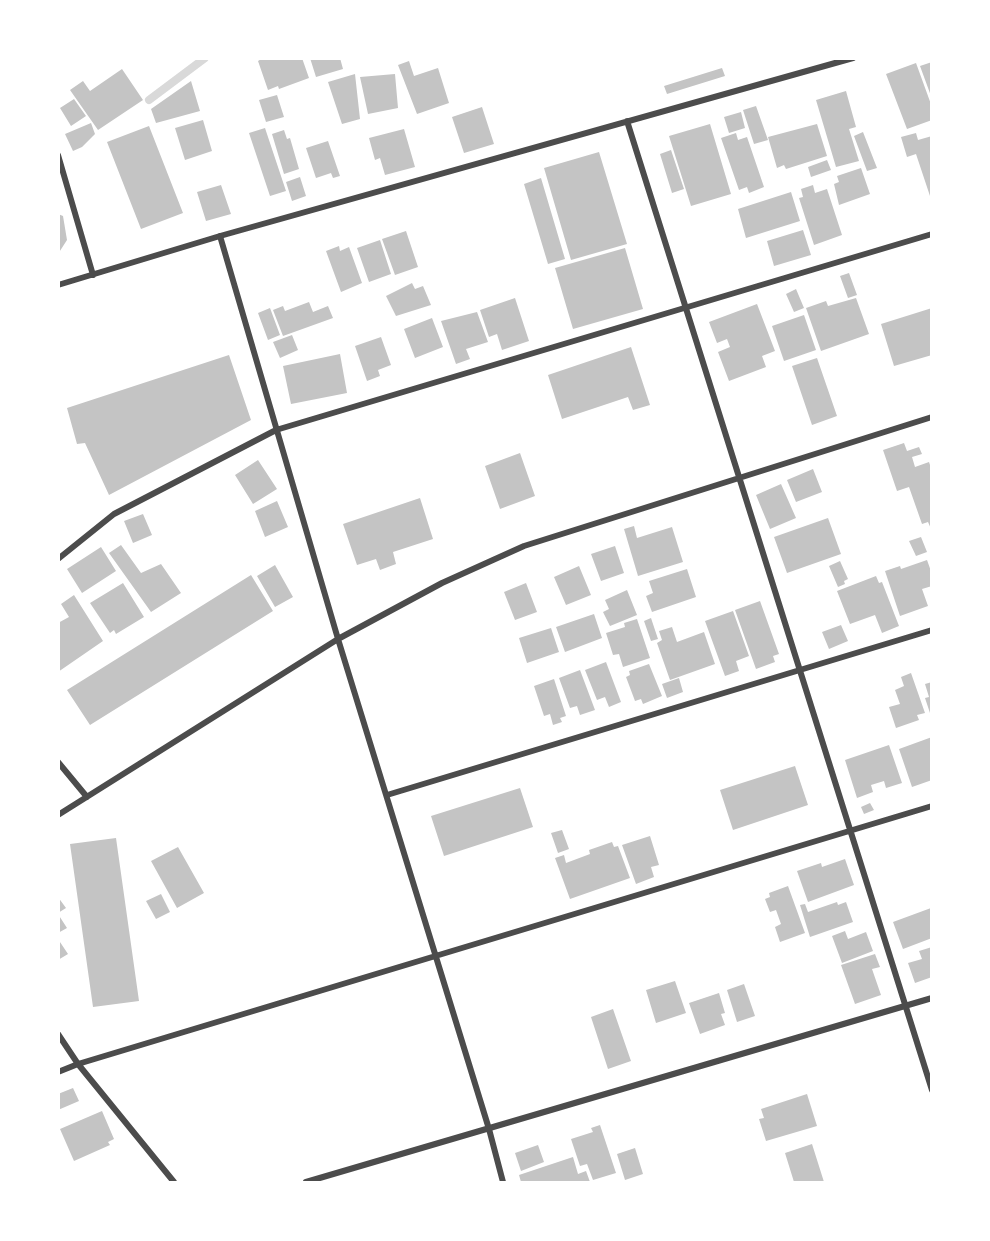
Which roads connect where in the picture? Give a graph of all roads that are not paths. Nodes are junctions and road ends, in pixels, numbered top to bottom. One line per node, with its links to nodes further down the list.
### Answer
1 (853, 58): 2 (street)
2 (627, 121): 5 (street); 8 (street)
3 (58, 155): 6 (street)
4 (932, 234): 8 (street)
5 (220, 236): 6 (street); 10 (street)
6 (93, 274): 7 (street)
7 (58, 285)
8 (686, 308): 10 (street); 11 (street)
9 (932, 417): 11 (street)
10 (276, 430): 12 (street); 14 (street)
11 (740, 478): 14 (street); 15 (street)
12 (58, 559)
13 (932, 630): 15 (street)
14 (338, 639): 17 (street); 18 (street)
15 (800, 670): 17 (street); 21 (street)
16 (58, 762): 18 (street)
17 (387, 795): 22 (street)
18 (87, 797): 20 (street)
19 (932, 806): 21 (street)
20 (58, 815)
21 (851, 829): 22 (street); 24 (street)
22 (435, 955): 26 (street); 29 (street)
23 (932, 998): 24 (street)
24 (906, 1005): 28 (street); 29 (street)
25 (58, 1034): 26 (street)
26 (78, 1064): 27 (street); 30 (street)
27 (58, 1072)
28 (932, 1090)
29 (489, 1129): 31 (street); 32 (street)
30 (174, 1182)
31 (306, 1182)
32 (503, 1182)

